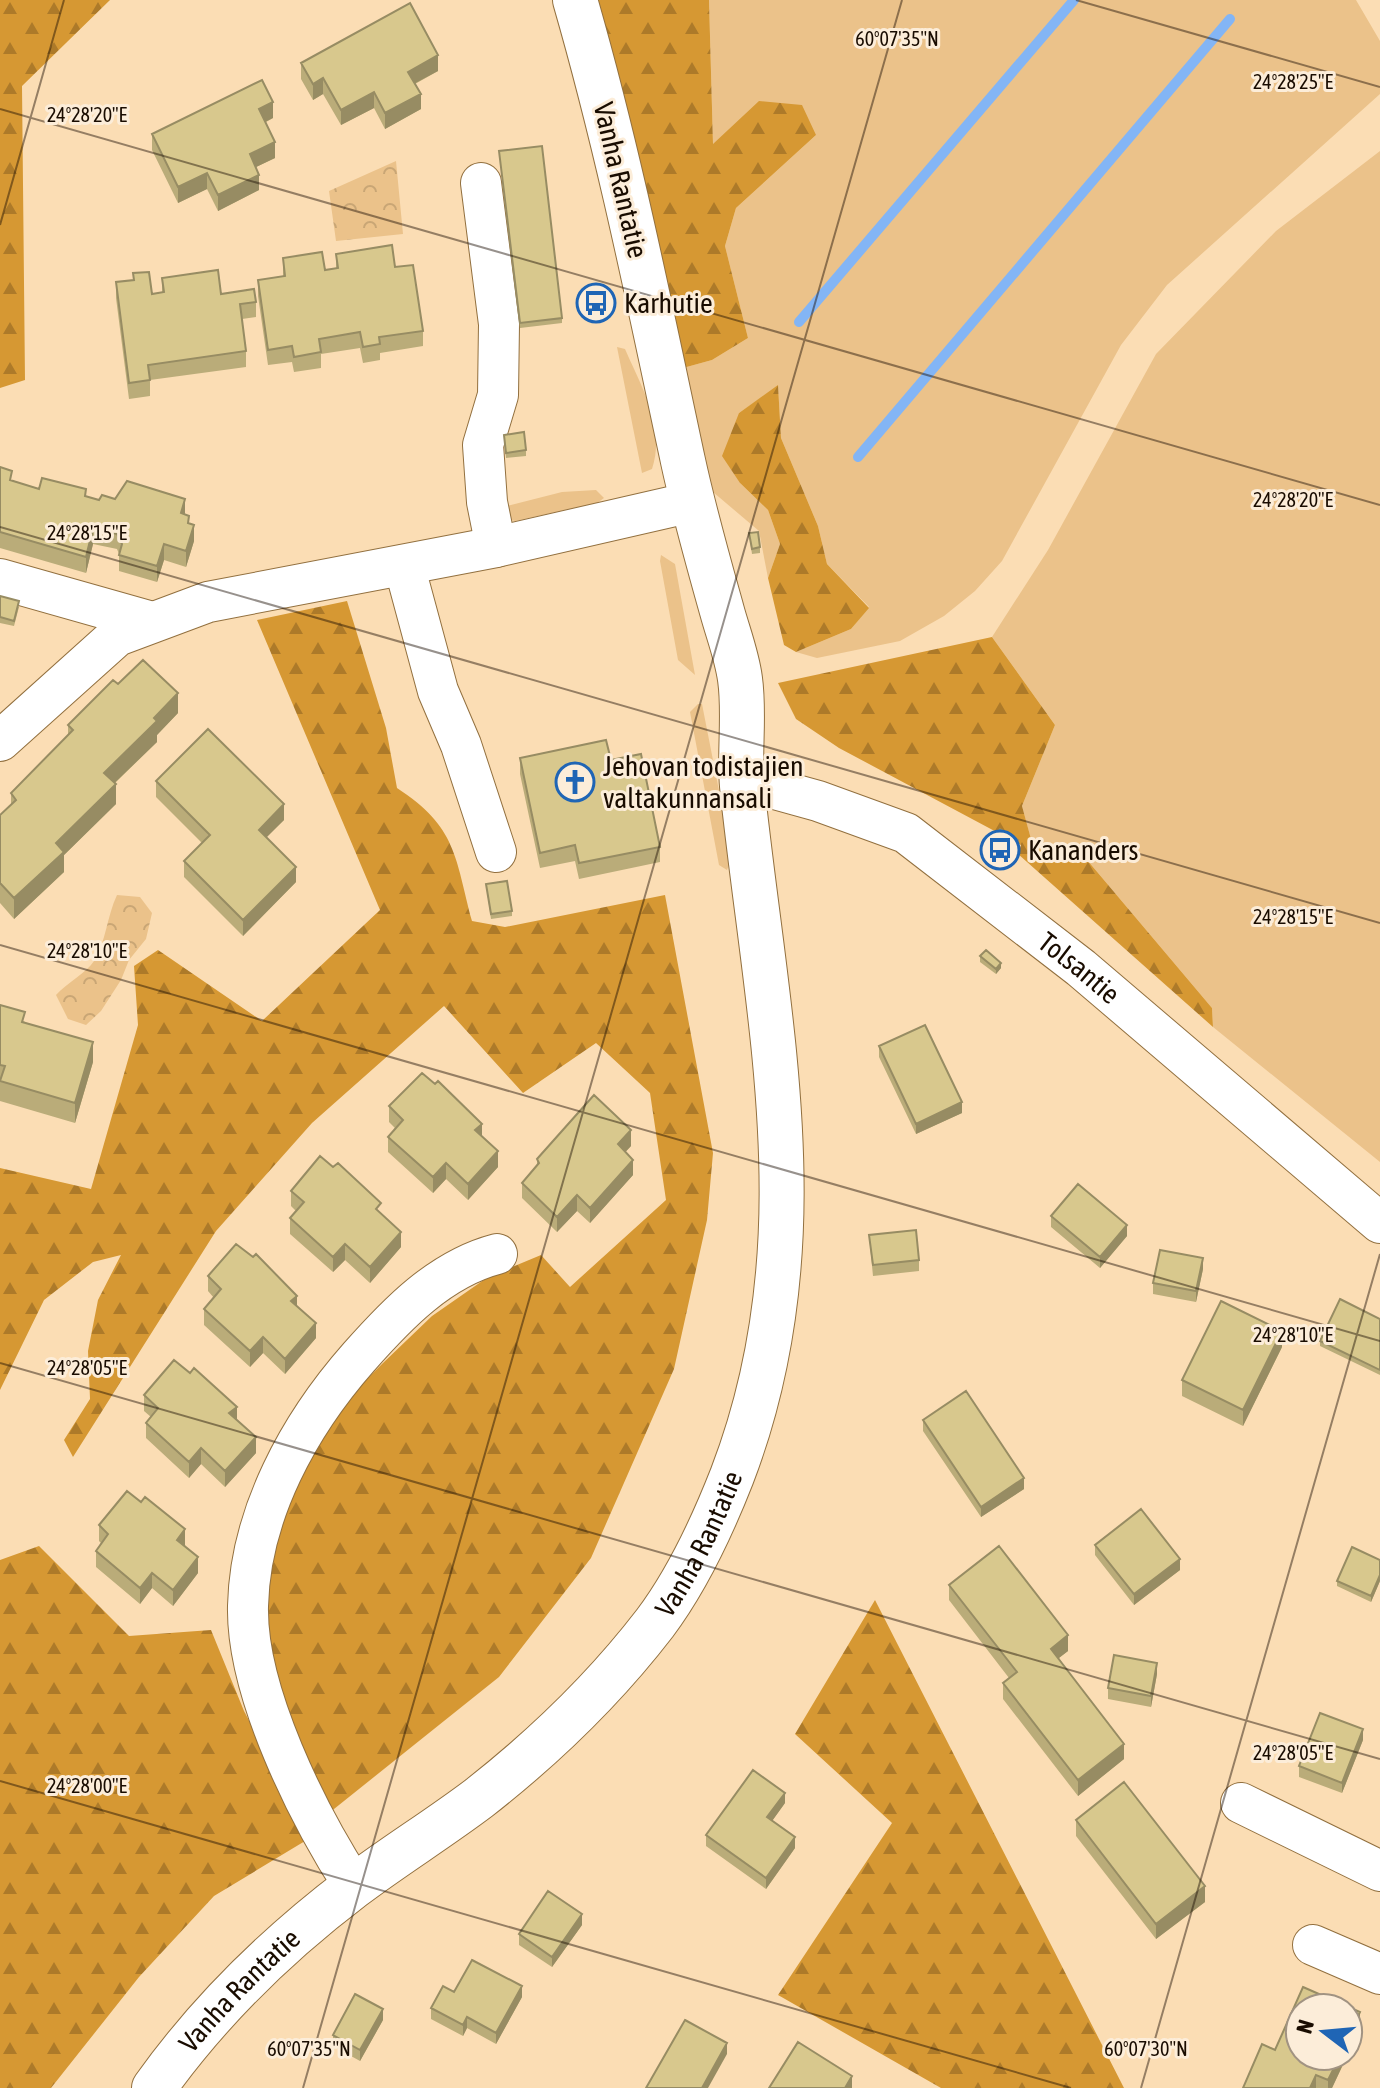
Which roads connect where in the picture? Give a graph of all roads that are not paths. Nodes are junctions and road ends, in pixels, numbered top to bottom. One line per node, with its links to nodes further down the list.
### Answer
1 (575, 0): 3 (main road, Vanha Rantatie)
2 (481, 183): 4 (street)
3 (692, 502): 4 (street); 9 (main road, Vanha Rantatie)
4 (496, 547): 5 (street)
5 (404, 565): 7 (street); 10 (street)
6 (0, 579): 7 (street)
7 (152, 622): 8 (street)
8 (0, 741)
9 (742, 780): 11 (street, Tolsantie); 15 (main road, Vanha Rantatie)
10 (496, 852)
11 (1380, 1223)
12 (497, 1254): 15 (street)
13 (1241, 1803): 14 (street)
14 (1380, 1871)
15 (354, 1886): 18 (main road, Vanha Rantatie)
16 (1313, 1945): 17 (street)
17 (1380, 1974)
18 (154, 2088)

